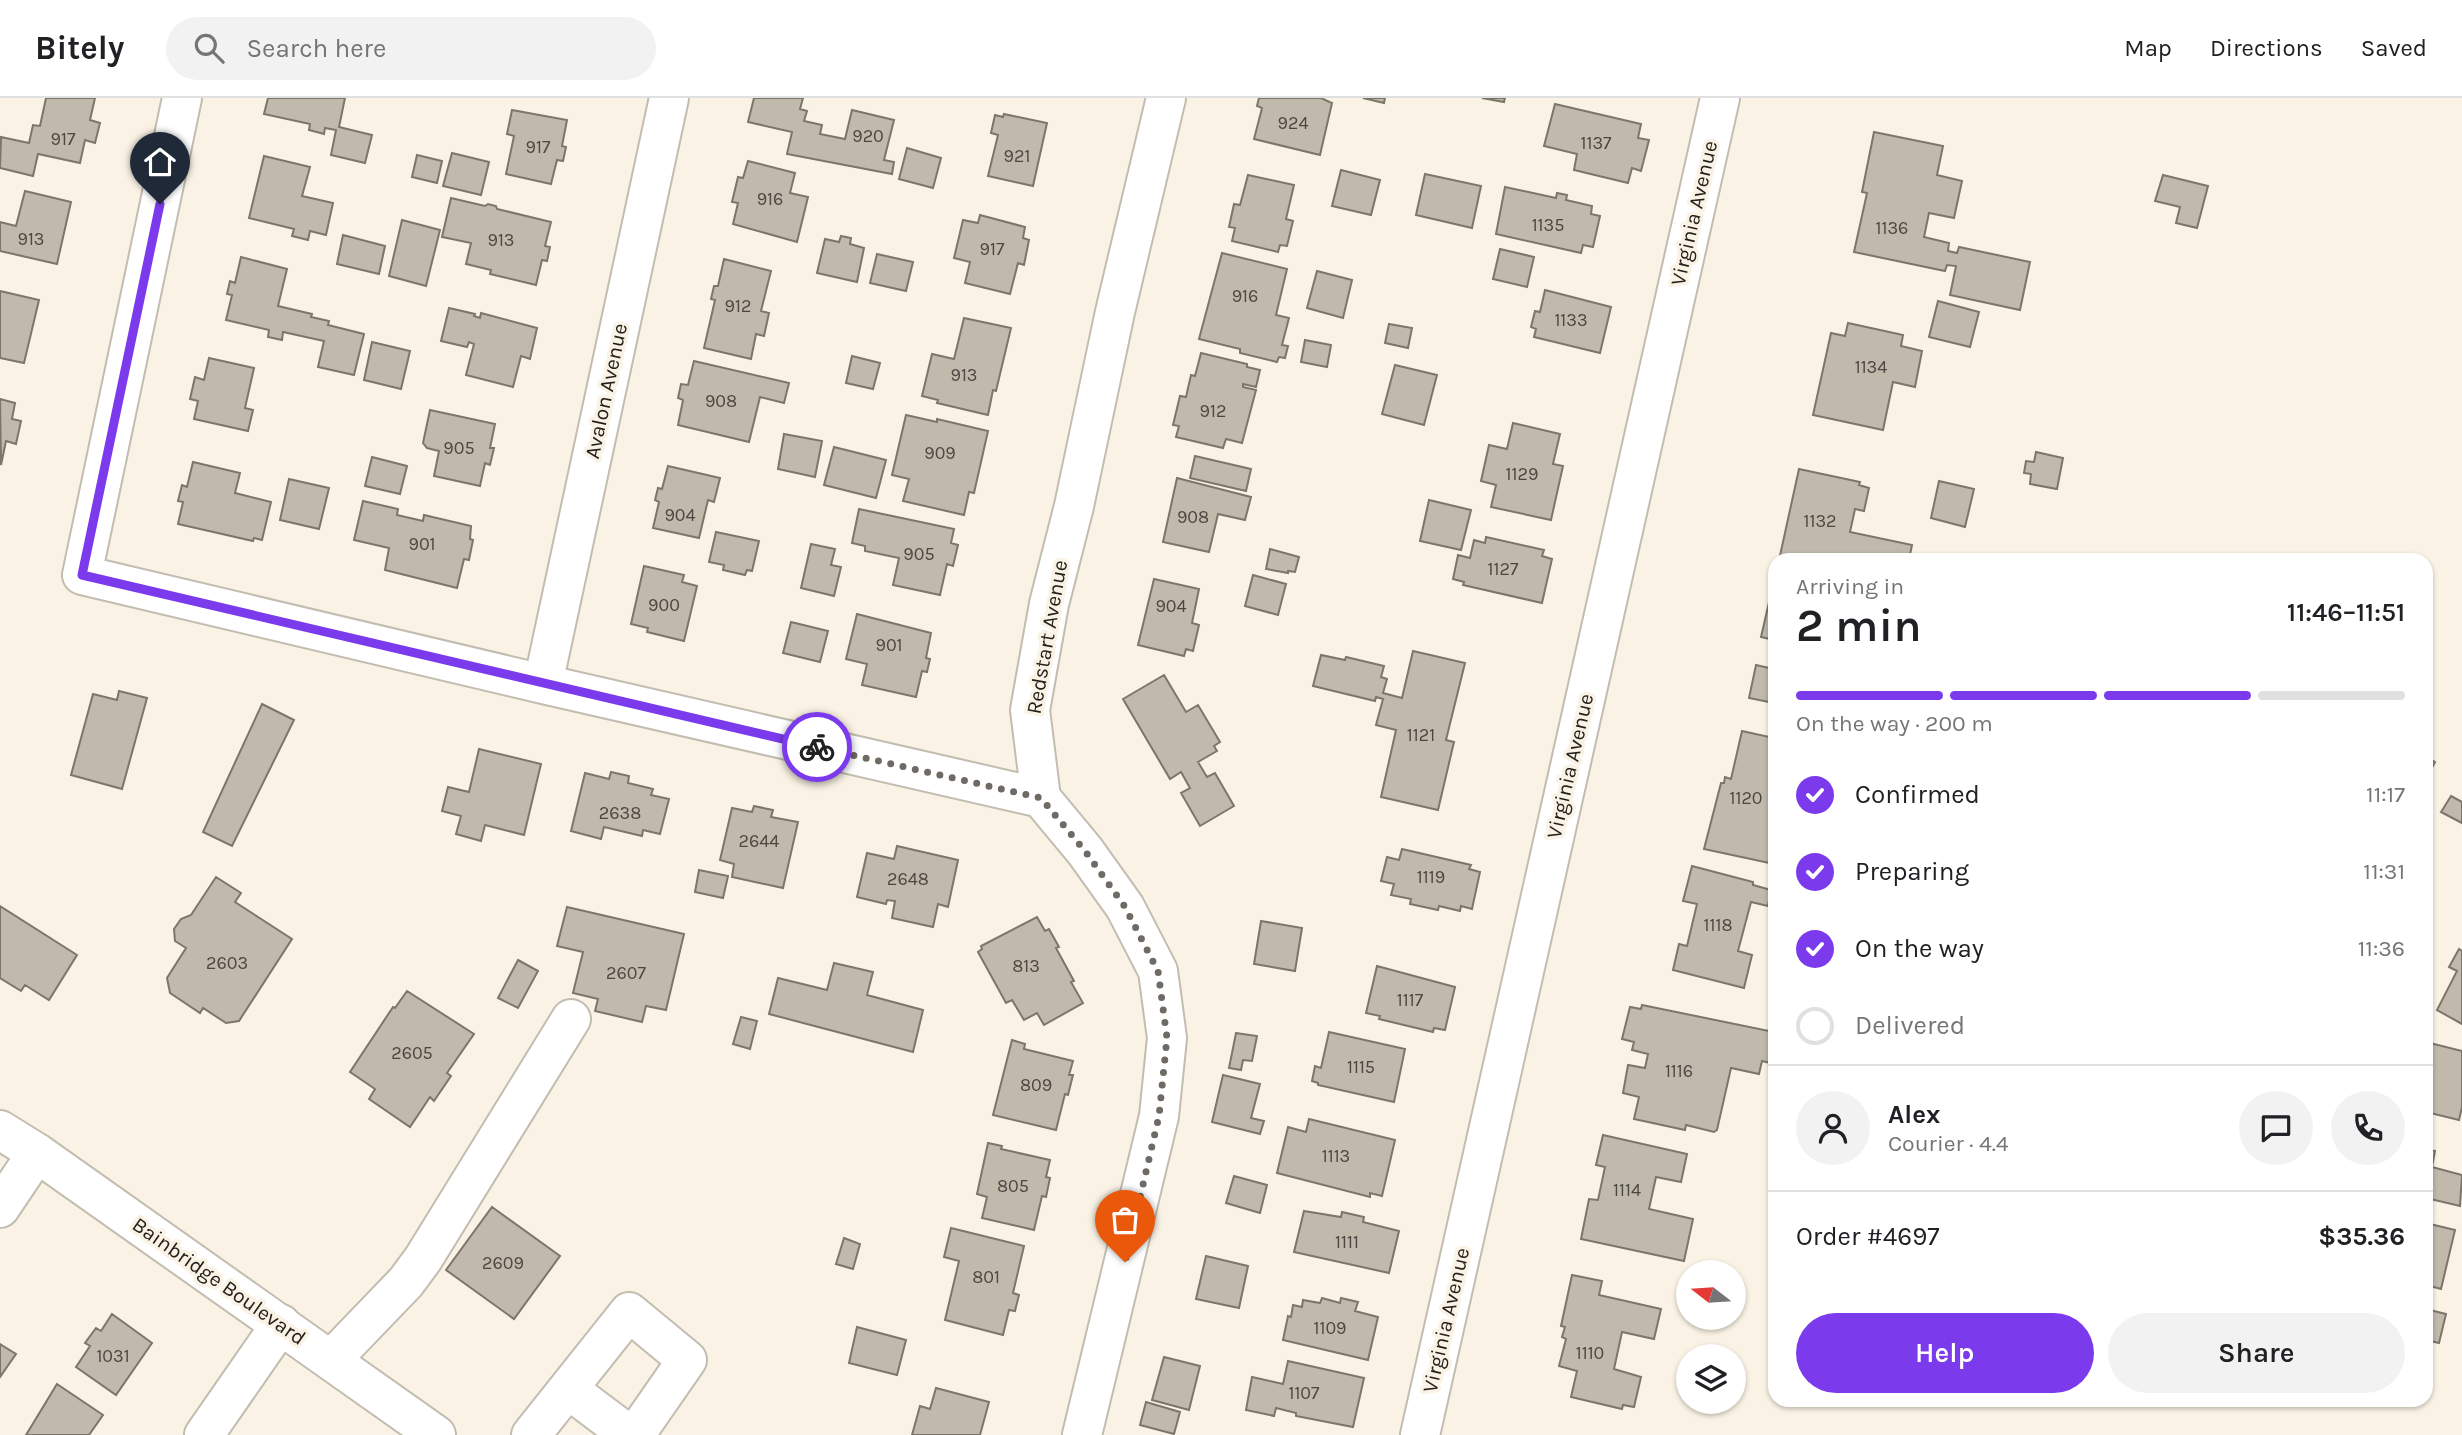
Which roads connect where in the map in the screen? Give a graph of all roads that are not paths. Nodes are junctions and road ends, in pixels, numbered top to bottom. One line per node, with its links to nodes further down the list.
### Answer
1 (182, 98): 5 (street)
2 (669, 98): 5 (street, Avalon Avenue)
3 (1166, 98): 6 (street, Redstart Avenue)
4 (1720, 98): 20 (street, Virginia Avenue)
5 (543, 684): 6 (street)
6 (1041, 798): 19 (street)
7 (571, 1019): 12 (street)
8 (0, 1130): 9 (street, Bainbridge Boulevard)
9 (37, 1153): 10 (street); 11 (street, Bainbridge Boulevard)
10 (0, 1208)
11 (281, 1324): 12 (street, Bainbridge Boulevard); 14 (street)
12 (331, 1360): 15 (street, Bainbridge Boulevard)
13 (568, 1389): 16 (street); 17 (street); 18 (street)
14 (204, 1435)
15 (436, 1435)
16 (531, 1435)
17 (629, 1435)
18 (635, 1435)
19 (1082, 1435)
20 (1420, 1435)

